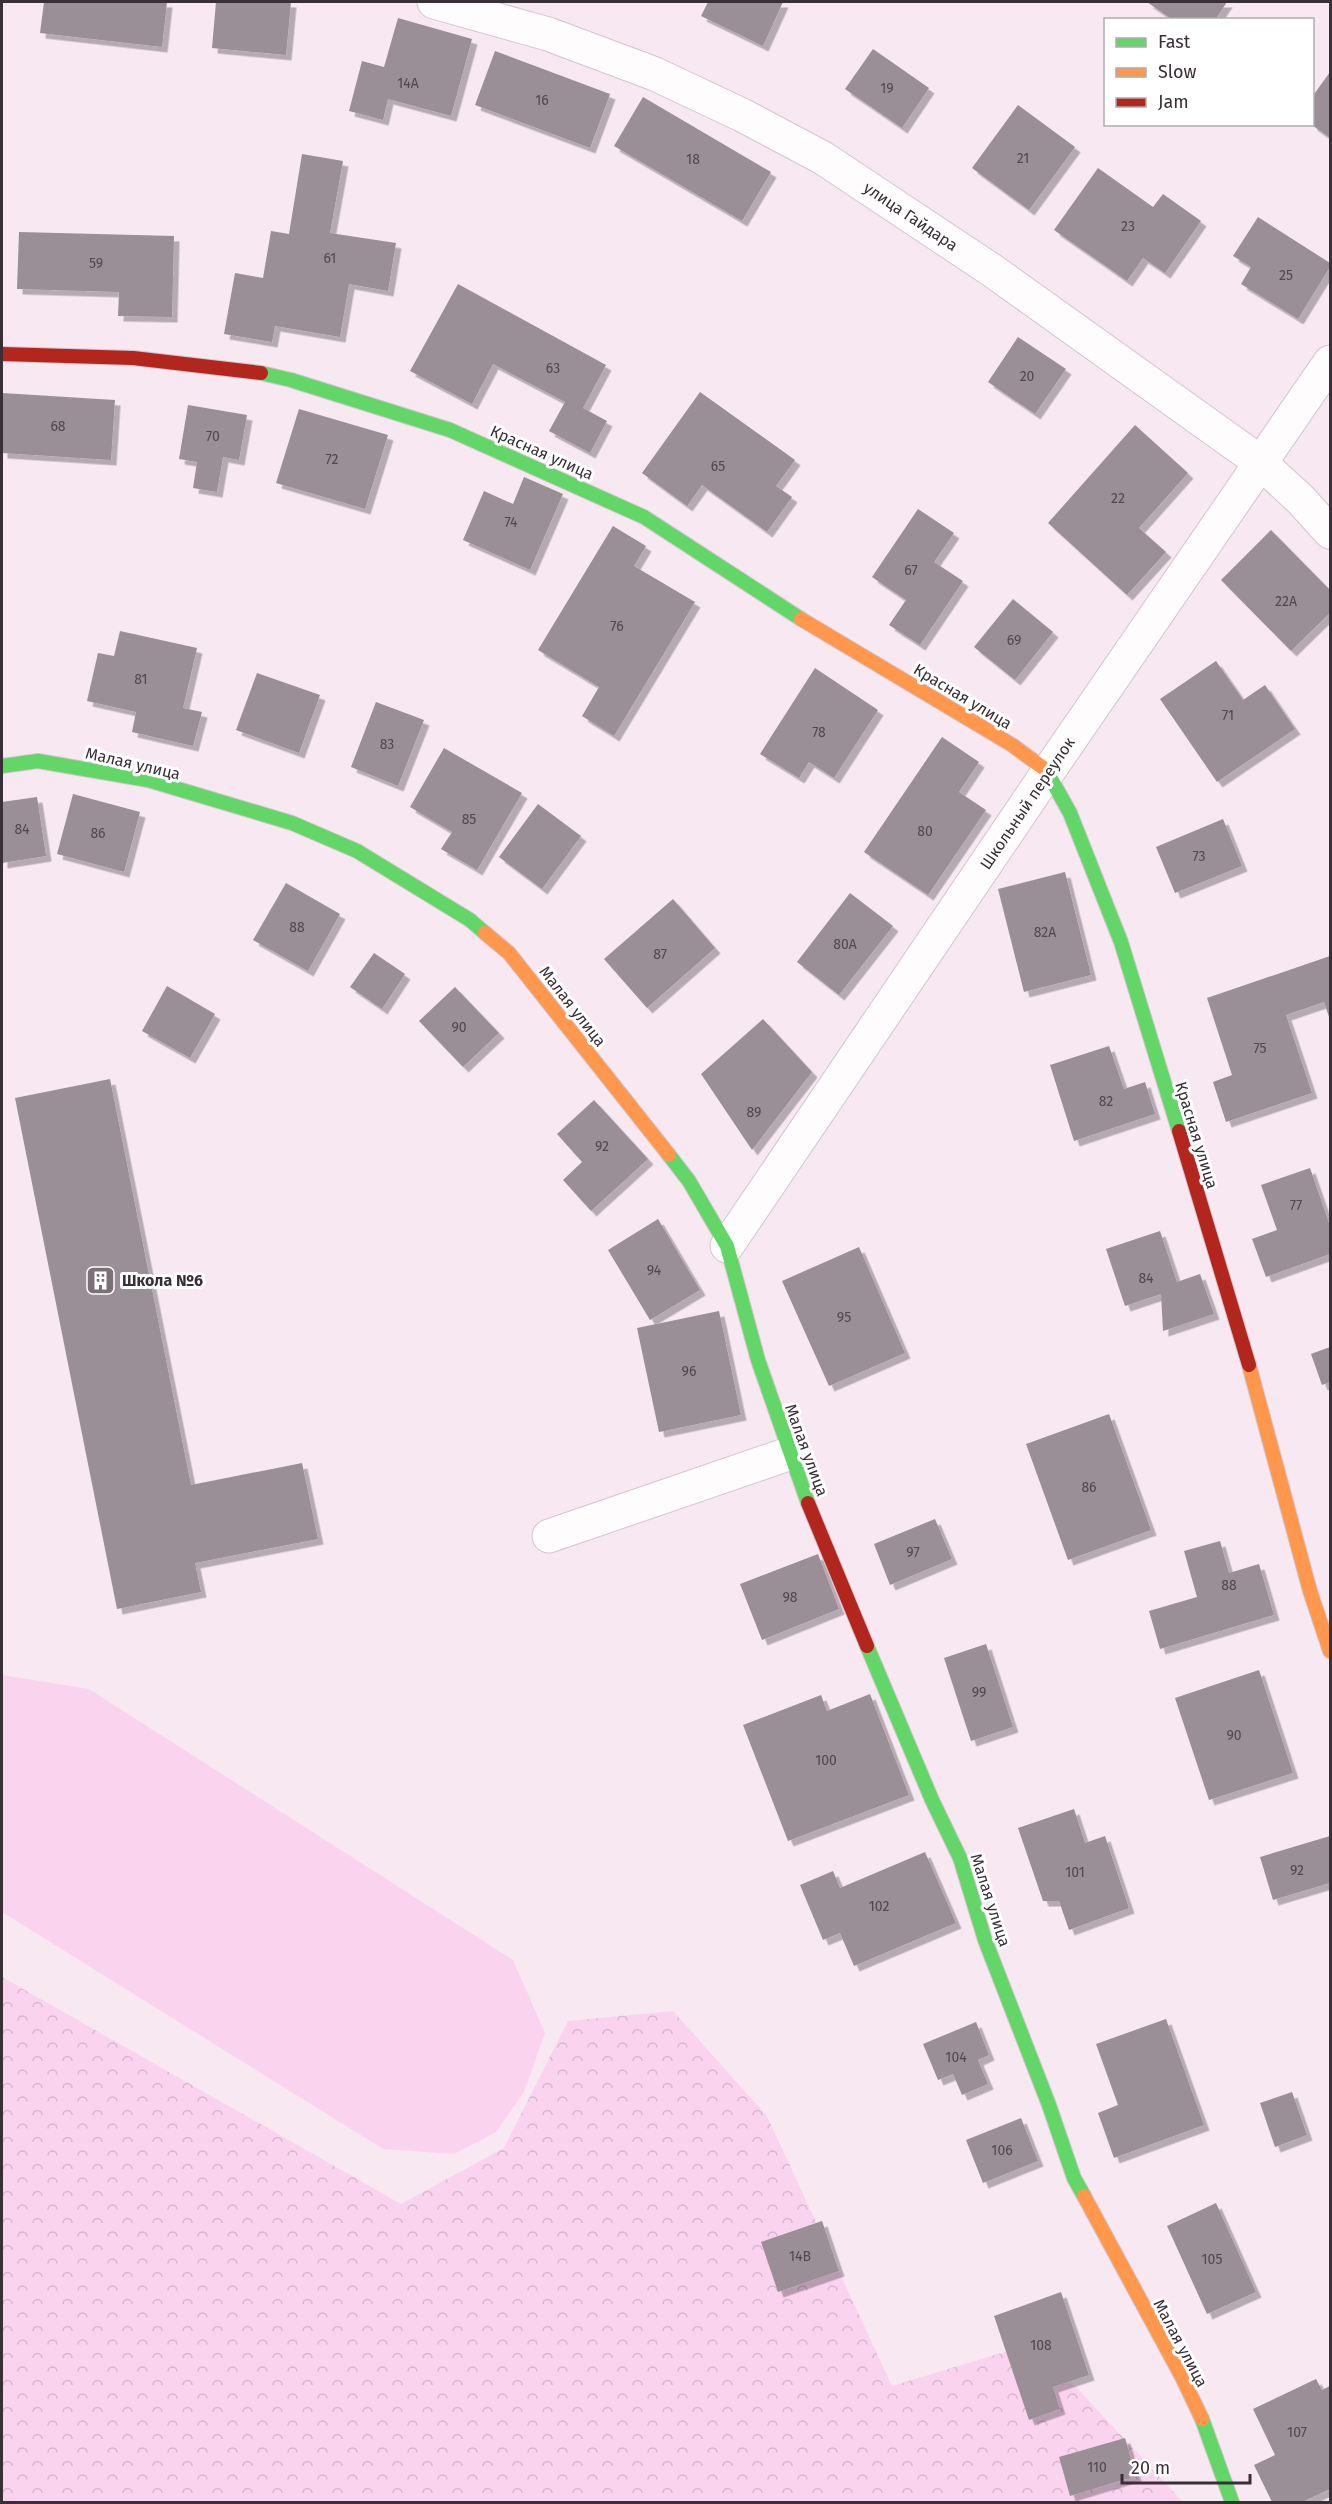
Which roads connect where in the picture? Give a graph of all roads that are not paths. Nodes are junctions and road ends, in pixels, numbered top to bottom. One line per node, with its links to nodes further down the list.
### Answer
1 (434, 2): 4 (street, улица Гайдара)
2 (2, 354): 7 (street, Красная улица)
3 (1330, 362): 4 (street, Школьный переулок)
4 (1260, 462): 5 (street, улица Гайдара); 7 (street, Школьный переулок)
5 (1330, 532)
6 (2, 766): 8 (street, Малая улица)
7 (1048, 772): 8 (street, Школьный переулок); 11 (street, Красная улица)
8 (727, 1246): 9 (street, Малая улица)
9 (791, 1453): 10 (street); 12 (street, Малая улица)
10 (549, 1536)
11 (1330, 1651)
12 (1232, 2502)

